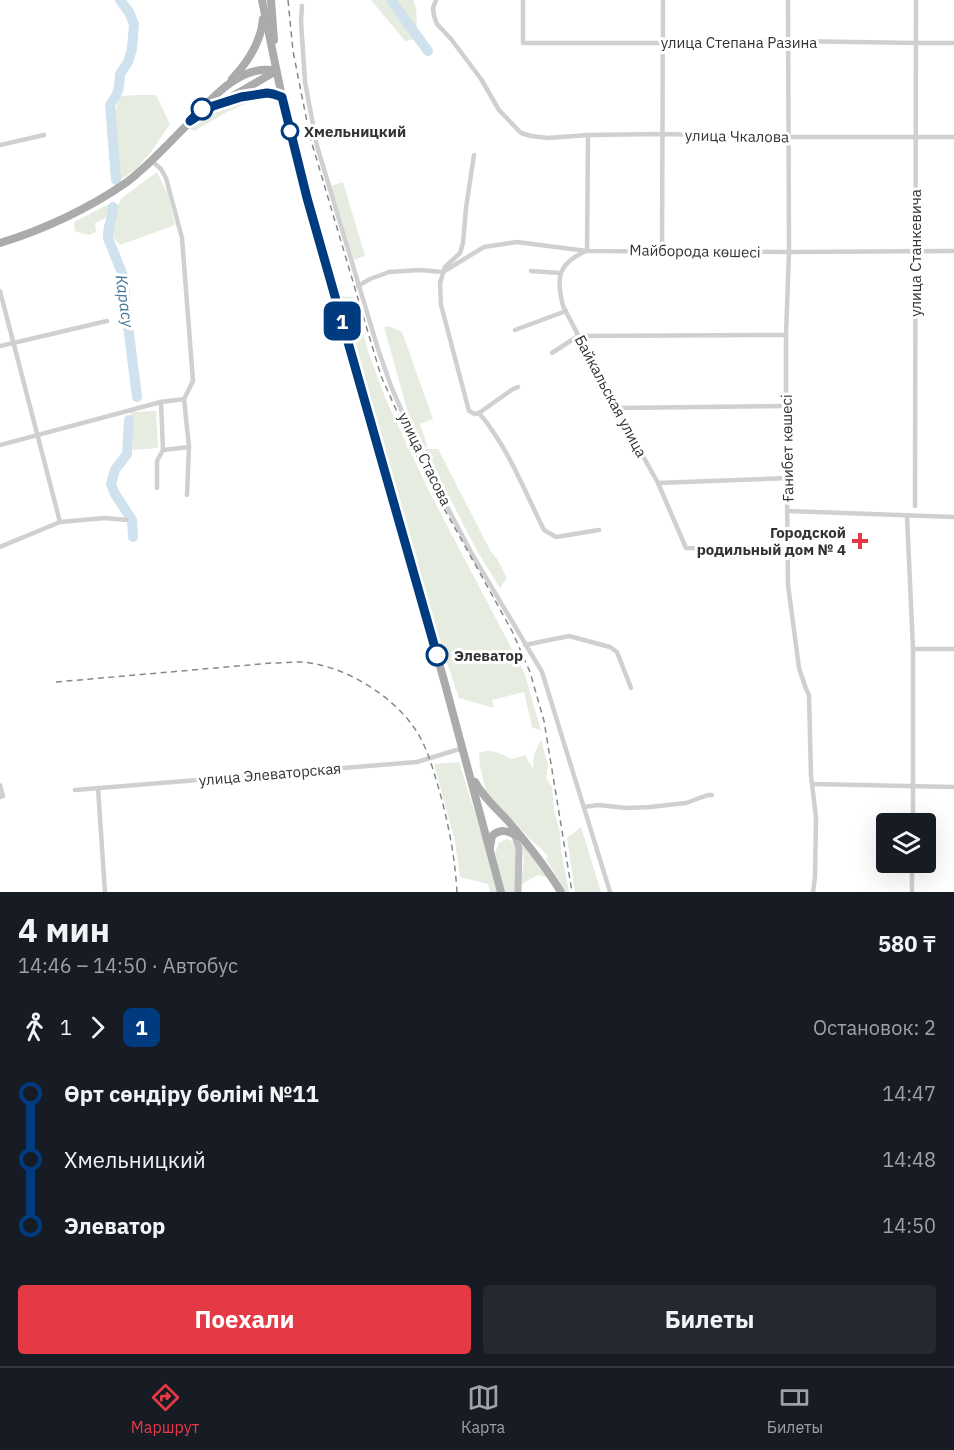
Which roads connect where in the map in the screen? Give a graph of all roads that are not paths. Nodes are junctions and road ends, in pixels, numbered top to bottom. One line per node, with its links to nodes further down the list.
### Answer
1 (262, 0): 9 (main road)
2 (271, 0): 14 (main road)
3 (436, 0): 21 (street, улица Чкалова)
4 (523, 0): 11 (street, улица Степана Разина)
5 (663, 0): 11 (street)
6 (789, 0): 10 (street, Ғанибет көшесі)
7 (916, 0): 12 (street, улица Станкевича)
8 (302, 6): 37 (street, улица Стасова)
9 (264, 13): 14 (main road); 15 (main road)
10 (789, 40): 11 (street, улица Степана Разина); 12 (street, улица Степана Разина); 23 (street, Ғанибет көшесі)
11 (663, 43): 19 (street)
12 (916, 43): 13 (street, улица Степана Разина); 22 (street, улица Станкевича)
13 (954, 43)
14 (276, 71): 15 (main road); 16 (main road); 17 (main road)
15 (223, 89): 18 (main road)
16 (282, 97): 17 (main road); 74 (main road)
17 (213, 106): 18 (main road)
18 (190, 121): 27 (main road)
19 (661, 134): 21 (street, улица Чкалова); 23 (street, улица Чкалова); 29 (street)
20 (44, 135): 25 (street)
21 (588, 135): 30 (street)
22 (916, 136): 23 (street, улица Чкалова); 24 (street, улица Чкалова); 33 (street, улица Станкевича)
23 (788, 137): 32 (street, Ғанибет көшесі)
24 (954, 137)
25 (0, 145)
26 (474, 155): 35 (street)
27 (152, 161): 28 (main road); 48 (street)
28 (0, 243)
29 (662, 250): 30 (street, Майборода көшесі); 32 (street, Майборода көшесі)
30 (587, 251): 35 (street, Майборода көшесі); 36 (street)
31 (954, 251): 33 (street, Майборода көшесі)
32 (789, 252): 33 (street, Майборода көшесі); 42 (street, Ғанибет көшесі)
33 (915, 252): 61 (street, улица Станкевича)
34 (531, 271): 36 (street)
35 (443, 272): 37 (street); 52 (street)
36 (560, 273): 39 (street, Байкальская улица)
37 (358, 286): 70 (street, улица Стасова)
38 (0, 291): 44 (street)
39 (566, 311): 41 (street); 43 (street, Байкальская улица)
40 (107, 321): 44 (street)
41 (515, 330)
42 (786, 335): 43 (street); 50 (street, Ғанибет көшесі)
43 (578, 336): 46 (street); 51 (street, Байкальская улица)
44 (13, 342): 45 (street); 53 (street)
45 (0, 346)
46 (552, 353)
47 (518, 387): 52 (street)
48 (184, 399): 49 (street); 55 (street)
49 (160, 402): 53 (street); 56 (street)
50 (786, 406): 51 (street); 57 (street, Ғанибет көшесі)
51 (616, 408): 58 (street, Байкальская улица)
52 (479, 414): 67 (street)
53 (38, 435): 54 (street); 66 (street)
54 (0, 445)
55 (189, 447): 56 (street); 60 (street)
56 (163, 450): 59 (street)
57 (788, 478): 58 (street); 62 (street, Ғанибет көшесі)
58 (658, 483): 69 (street, Байкальская улица)
59 (157, 488)
60 (187, 495)
61 (915, 506)
62 (788, 511): 63 (street); 69 (street, Ғанибет көшесі)
63 (907, 516): 64 (street); 71 (street)
64 (954, 517)
65 (126, 520): 66 (street)
66 (60, 522): 68 (street)
67 (598, 530)
68 (0, 547)
69 (788, 549): 76 (street, Ғанибет көшесі)
70 (525, 645): 73 (street); 84 (street, улица Стасова)
71 (913, 649): 72 (street); 78 (street)
72 (954, 649)
73 (631, 688)
74 (463, 748): 75 (main road); 80 (street, улица Элеваторская)
75 (467, 764): 86 (main road); 89 (main road)
76 (813, 784): 78 (street); 96 (street, Ғанибет көшесі)
77 (0, 785): 83 (street)
78 (913, 786): 79 (street); 85 (street)
79 (954, 787)
80 (98, 788): 81 (street, улица Элеваторская); 91 (street)
81 (75, 790)
82 (712, 795): 84 (street)
83 (1, 797)
84 (584, 807): 95 (street, улица Стасова)
85 (913, 813)
86 (509, 822): 87 (main road); 88 (main road)
87 (515, 835): 88 (main road); 89 (main road); 93 (main road)
88 (525, 842): 94 (main road)
89 (491, 854): 92 (main road)
90 (912, 873): 97 (street)
91 (105, 892)
92 (501, 892)
93 (518, 892)
94 (561, 892)
95 (610, 892)
96 (813, 892)
97 (912, 892)

